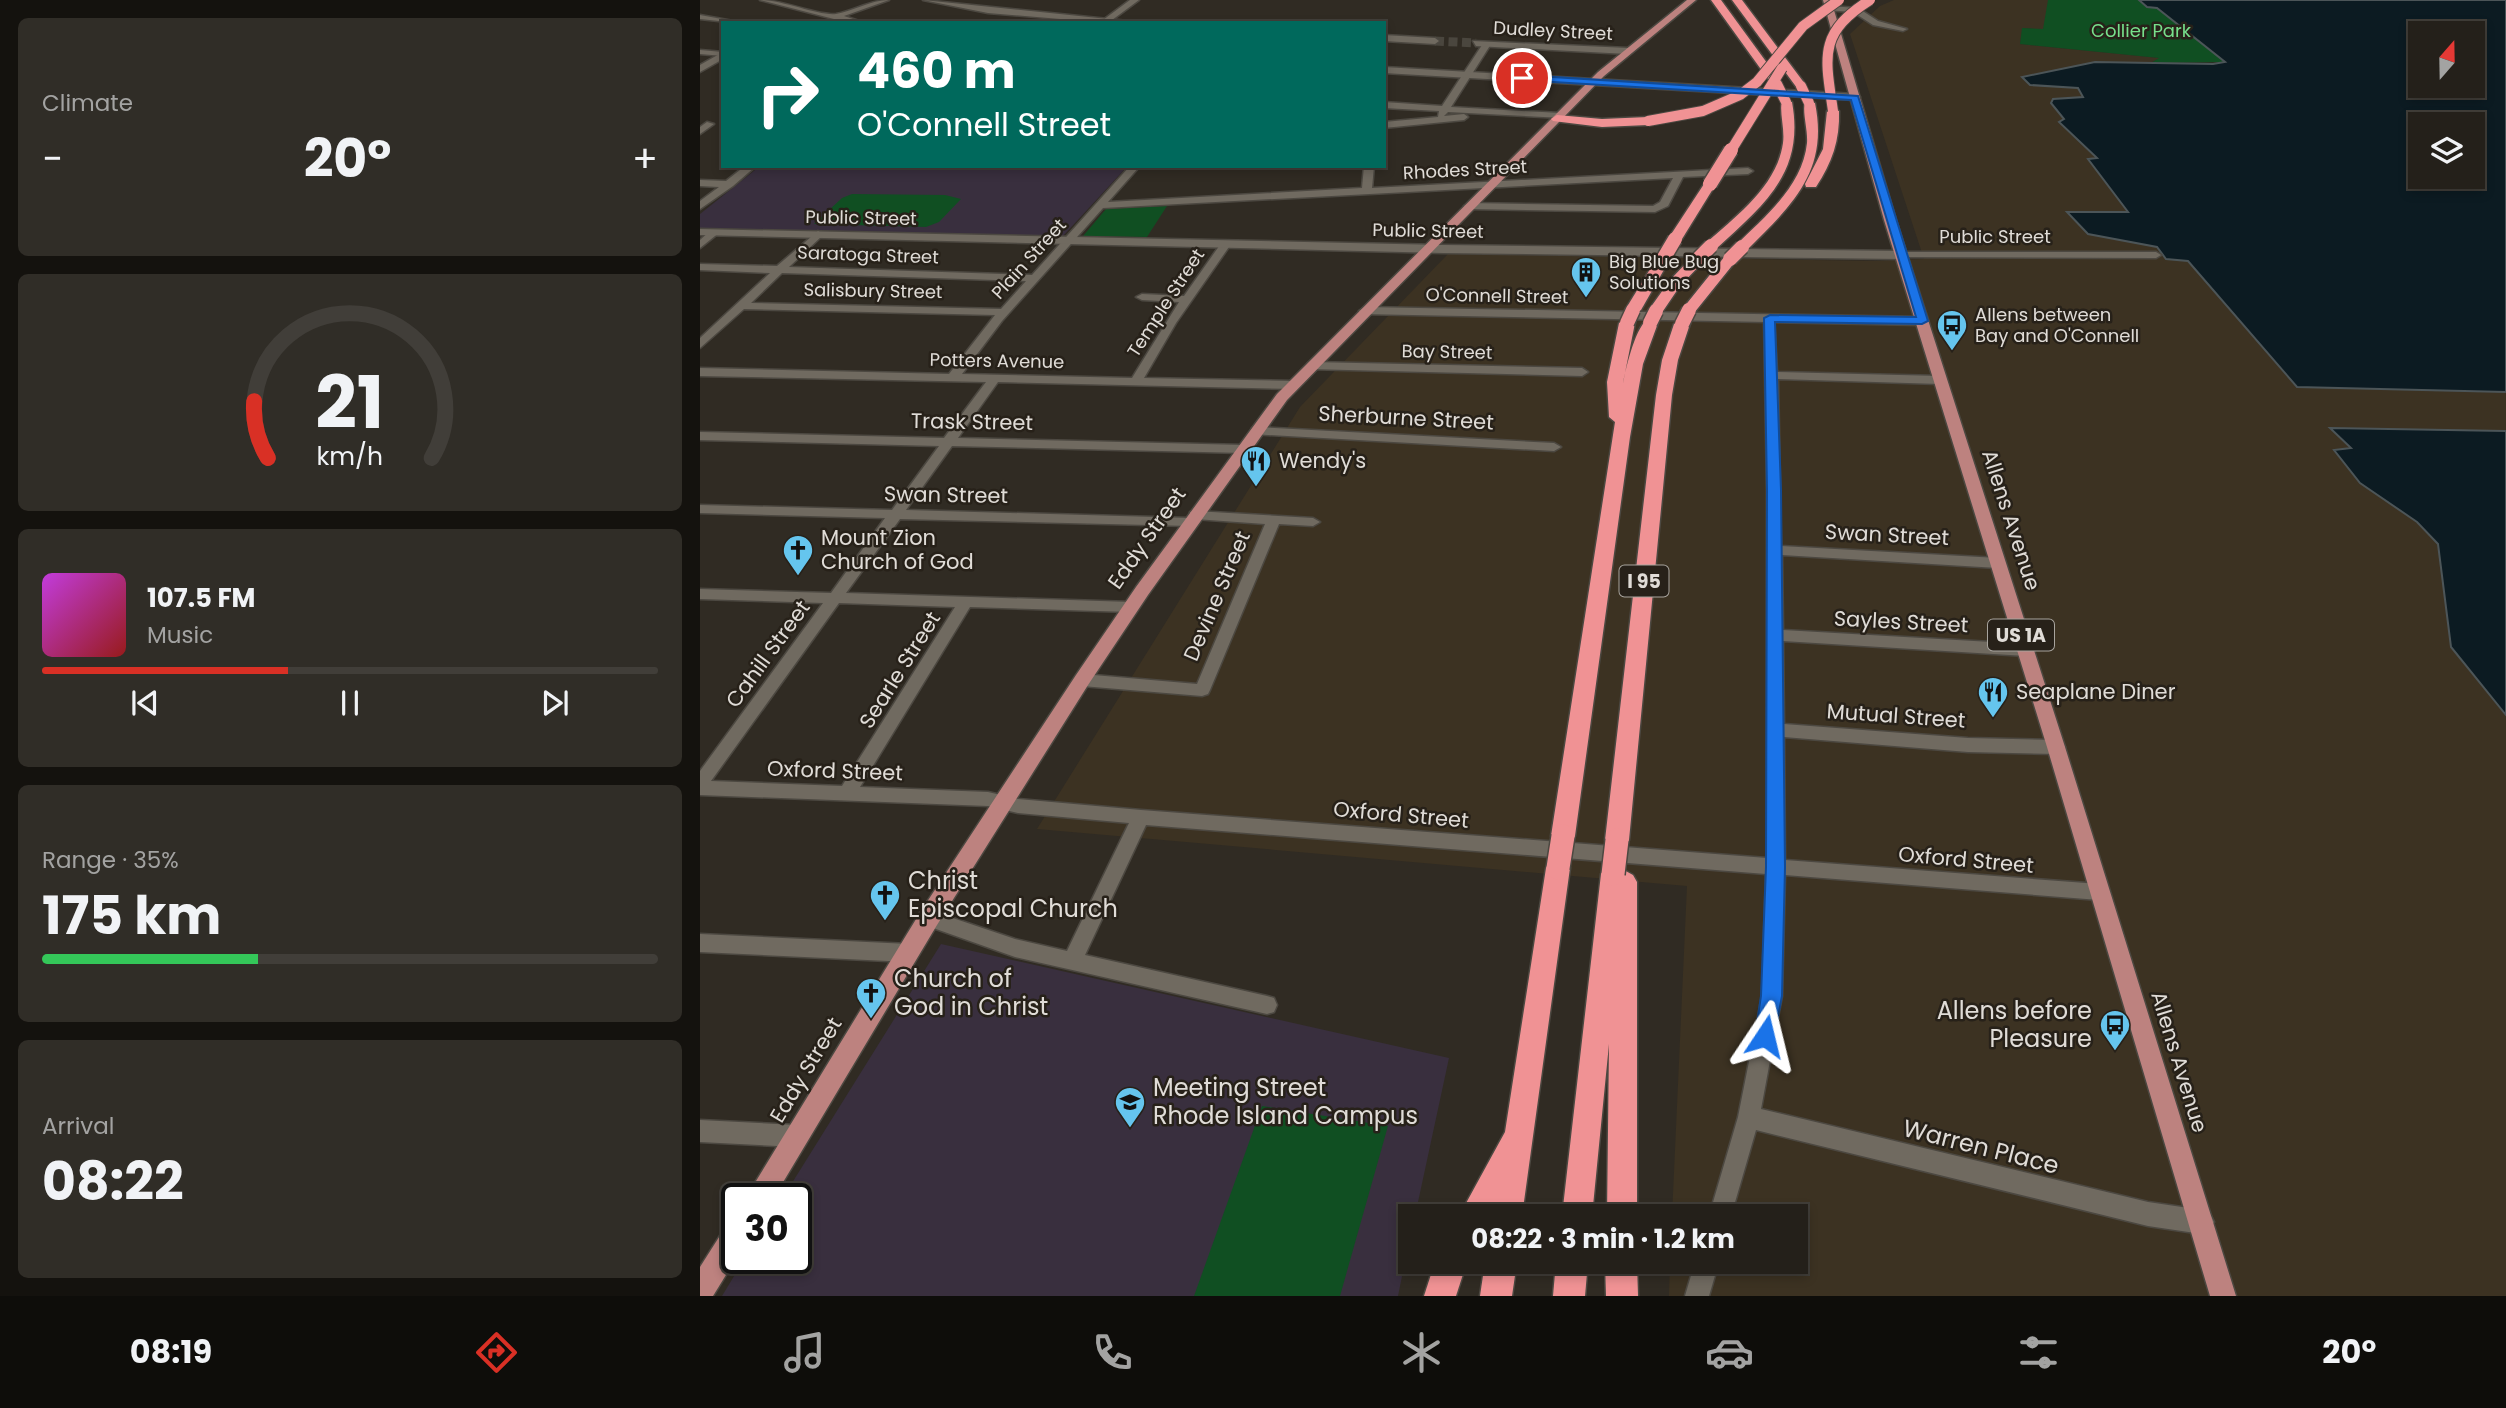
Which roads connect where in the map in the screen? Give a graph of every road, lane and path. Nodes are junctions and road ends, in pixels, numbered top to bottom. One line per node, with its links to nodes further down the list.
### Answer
1 (764, 0): 14 (street)
2 (885, 0): 14 (street)
3 (927, 0): 18 (street)
4 (1135, 0): 18 (street)
5 (1692, 0): 25 (main road, Eddy Street)
6 (1716, 0): 86 (highway, I 95, bridge)
7 (1737, 0): 19 (highway, I 95)
8 (1750, 0): 19 (highway)
9 (1839, 0): 12 (highway, bridge)
10 (1870, 0): 54 (highway, bridge)
11 (1828, 4): 20 (street); 33 (main road, Allens Avenue / US 1A)
12 (1816, 16): 37 (highway, bridge); 86 (highway, bridge)
13 (700, 17): 15 (street)
14 (834, 18): 16 (street); 17 (street)
15 (722, 21)
16 (824, 21)
17 (850, 21)
18 (1105, 21)
19 (1754, 22): 54 (highway, I 95, bridge)
20 (1903, 29)
21 (1386, 38): 22 (street)
22 (1435, 41)
23 (1476, 43): 24 (street, Dudley Street)
24 (1487, 44): 25 (street, Dudley Street); 31 (street)
25 (1628, 51): 32 (main road, Eddy Street)
26 (700, 52): 27 (street)
27 (721, 54)
28 (721, 55): 29 (street)
29 (700, 69)
30 (1386, 70): 31 (street)
31 (1466, 75): 32 (street); 35 (street)
32 (1593, 82): 33 (street); 37 (main road, Eddy Street)
33 (1854, 97): 62 (main road, Allens Avenue / US 1A)
34 (1386, 105): 35 (street)
35 (1445, 108): 36 (street); 38 (street)
36 (1512, 113): 37 (street); 38 (street)
37 (1558, 117): 49 (main road, Eddy Street)
38 (1438, 120): 40 (street)
39 (705, 124): 41 (street)
40 (1386, 125)
41 (700, 131)
42 (749, 168): 48 (street)
43 (1133, 168): 51 (street, Plain Street)
44 (1369, 168): 50 (street)
45 (1748, 171): 46 (street, Rhodes Street)
46 (1679, 175): 49 (street, Rhodes Street); 53 (street)
47 (700, 183): 48 (street)
48 (730, 184): 52 (street)
49 (1491, 184): 50 (street, Rhodes Street); 53 (main road, Eddy Street)
50 (1367, 191): 51 (street, Rhodes Street)
51 (1101, 205): 58 (street, Plain Street)
52 (700, 206)
53 (1469, 206): 61 (main road, Eddy Street)
54 (1773, 217): 111 (highway, I 95, bridge)
55 (700, 232): 56 (street, Public Street)
56 (715, 232): 57 (street, Public Street); 60 (street)
57 (818, 234): 58 (street, Public Street); 65 (street)
58 (1069, 240): 59 (street, Public Street); 66 (street, Plain Street)
59 (1226, 244): 61 (street, Public Street); 68 (street, Temple Street)
60 (700, 245)
61 (1427, 248): 62 (street, Public Street); 70 (main road, Eddy Street)
62 (1902, 255): 63 (street, Public Street); 73 (main road, Allens Avenue / US 1A)
63 (2156, 256)
64 (700, 267): 65 (street, Saratoga Street)
65 (780, 269): 66 (street, Saratoga Street); 69 (street)
66 (1035, 278): 71 (street, Plain Street)
67 (1142, 296): 68 (street)
68 (1186, 299): 82 (street, Temple Street)
69 (741, 306): 71 (street, Salisbury Street); 74 (street)
70 (1365, 311): 72 (street, O'Connell Street); 75 (main road, Eddy Street)
71 (1004, 312): 79 (street, Plain Street)
72 (1770, 318): 73 (street, O'Connell Street); 78 (street)
73 (1922, 321): 81 (main road, Allens Avenue / US 1A)
74 (700, 344)
75 (1312, 366): 77 (street, Bay Street); 83 (main road, Eddy Street)
76 (700, 372): 79 (street, Potters Avenue)
77 (1582, 372)
78 (1772, 375): 81 (street); 95 (street)
79 (953, 377): 80 (street, Potters Avenue)
80 (994, 379): 82 (street, Potters Avenue); 87 (street, Cahill Street)
81 (1940, 380): 96 (main road, Allens Avenue / US 1A)
82 (1136, 382): 83 (street, Potters Avenue)
83 (1294, 385): 84 (main road, Eddy Street)
84 (1257, 431): 88 (street, Sherburne Street); 89 (main road, Eddy Street)
85 (700, 436): 87 (street, Trask Street)
86 (1621, 437): 119 (highway, I 95, bridge)
87 (947, 442): 89 (street, Trask Street); 91 (street, Cahill Street)
88 (1554, 447)
89 (1244, 449): 92 (main road, Eddy Street)
90 (700, 509): 91 (street, Swan Street)
91 (895, 514): 92 (street, Swan Street); 98 (street, Cahill Street)
92 (1193, 519): 93 (street, Swan Street); 100 (main road, Eddy Street)
93 (1274, 520): 94 (street, Swan Street); 103 (street, Devine Street)
94 (1314, 522)
95 (1774, 550): 96 (street, Swan Street); 101 (street)
96 (1998, 563): 102 (main road, Allens Avenue / US 1A)
97 (701, 596): 98 (street)
98 (834, 598): 99 (street); 106 (street, Cahill Street)
99 (966, 602): 100 (street); 107 (street, Searle Street)
100 (1131, 607): 103 (main road, Eddy Street)
101 (1773, 635): 102 (street, Sayles Street); 104 (street)
102 (2026, 650): 105 (main road, Allens Avenue / US 1A)
103 (1082, 680): 108 (main road, Eddy Street)
104 (1774, 730): 105 (street, Mutual Street); 110 (street)
105 (2056, 747): 112 (main road, Allens Avenue / US 1A)
106 (700, 786): 107 (street, Oxford Street)
107 (846, 795): 108 (street, Oxford Street)
108 (1004, 802): 109 (street, Oxford Street); 113 (main road, Eddy Street)
109 (1141, 817): 110 (street, Oxford Street); 116 (street)
110 (1776, 867): 112 (street, Oxford Street); 118 (street)
111 (1618, 874): 125 (highway); 126 (highway)
112 (2099, 892): 128 (main road, Allens Avenue / US 1A)
113 (929, 918): 115 (main road, Eddy Street); 116 (street)
114 (700, 943): 115 (street)
115 (909, 953): 121 (main road, Eddy Street)
116 (1072, 962): 117 (street)
117 (1267, 1005)
118 (1749, 1117): 127 (street); 128 (street, Warren Place)
119 (1519, 1130): 123 (highway); 124 (highway, I 95)
120 (700, 1131): 121 (street)
121 (797, 1136): 122 (main road, Eddy Street)
122 (768, 1183)
123 (1480, 1204)
124 (1509, 1204)
125 (1578, 1204)
126 (1622, 1204)
127 (1724, 1204)
128 (2202, 1222): 141 (main road, Allens Avenue / US 1A)
129 (721, 1254): 135 (main road)
130 (1447, 1274): 136 (highway)
131 (1499, 1274): 137 (highway)
132 (1571, 1274): 138 (highway)
133 (1621, 1274): 139 (highway)
134 (1704, 1274): 140 (street)
135 (704, 1277)
136 (1440, 1296)
137 (1496, 1296)
138 (1569, 1296)
139 (1622, 1296)
140 (1698, 1296)
141 (2223, 1296)

